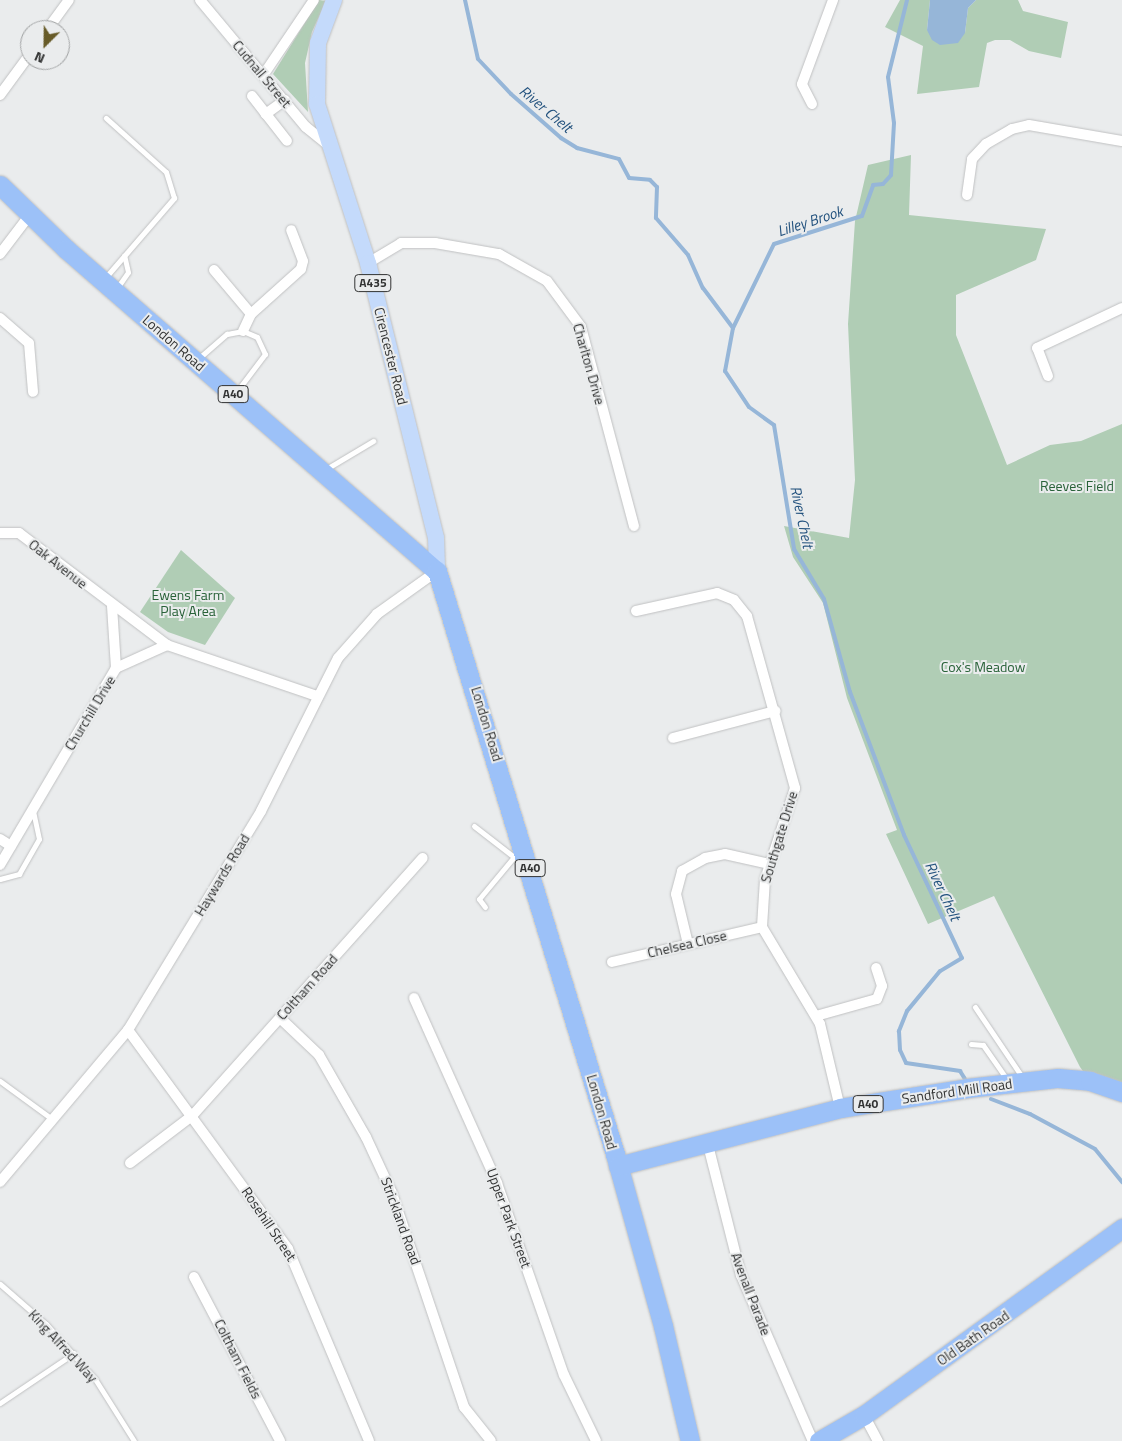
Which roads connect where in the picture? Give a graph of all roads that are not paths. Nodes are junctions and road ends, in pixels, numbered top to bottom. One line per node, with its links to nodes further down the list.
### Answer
1 (69, 0): 6 (street)
2 (200, 0): 8 (street, Cudnall Street)
3 (314, 0): 8 (street)
4 (334, 0): 17 (main road, Cirencester Road / A435)
5 (833, 0): 12 (street)
6 (54, 20)
7 (20, 68): 9 (street)
8 (264, 74): 11 (street, Cudnall Street)
9 (0, 95)
10 (252, 96): 13 (street)
11 (285, 100): 13 (street); 17 (street, Cudnall Street)
12 (812, 104)
13 (266, 114): 15 (street)
14 (106, 118): 23 (lane)
15 (287, 141)
16 (1122, 142): 19 (street)
17 (327, 144): 24 (main road, Cirencester Road / A435)
18 (0, 184): 20 (highway, London Road / A40)
19 (967, 195)
20 (29, 216): 22 (street); 26 (highway, London Road / A40)
21 (291, 230): 28 (street)
22 (0, 254)
23 (124, 255): 26 (lane); 26 (lane)
24 (368, 264): 37 (street, Charlton Drive); 39 (main road, Cirencester Road / A435)
25 (214, 270): 28 (street)
26 (109, 286): 31 (highway, London Road / A40)
27 (1122, 308): 32 (street)
28 (251, 314): 30 (street)
29 (0, 318): 33 (street)
30 (243, 331): 31 (lane); 34 (lane)
31 (195, 362): 34 (highway, London Road / A40)
32 (1048, 376)
33 (33, 392)
34 (234, 395): 36 (highway, London Road / A40)
35 (373, 441): 36 (lane)
36 (322, 472): 39 (highway, London Road / A40)
37 (634, 526)
38 (0, 533): 40 (street, Oak Avenue)
39 (438, 571): 44 (street, Haywards Road); 51 (highway, London Road / A40)
40 (112, 606): 42 (street, Oak Avenue); 43 (street)
41 (636, 611): 45 (street, Southgate Drive)
42 (167, 645): 43 (street, Churchill Drive); 44 (street)
43 (116, 668): 47 (street, Churchill Drive)
44 (317, 696): 65 (street, Haywards Road)
45 (775, 711): 46 (street); 53 (street, Southgate Drive)
46 (673, 738)
47 (33, 809): 50 (street, Churchill Drive); 55 (lane)
48 (474, 826): 51 (lane)
49 (0, 839): 50 (street)
50 (11, 846): 54 (street, Churchill Drive)
51 (519, 852): 56 (lane); 75 (highway, London Road / A40)
52 (423, 858): 64 (street, Coltham Road)
53 (769, 864): 57 (street, Southgate Drive); 58 (street)
54 (0, 865)
55 (0, 879)
56 (486, 907)
57 (762, 927): 58 (street, Chelsea Close); 63 (street)
58 (688, 944): 59 (street, Chelsea Close)
59 (612, 962)
60 (876, 968): 63 (street)
61 (414, 998): 87 (street, Upper Park Street)
62 (974, 1007): 68 (lane)
63 (816, 1016): 70 (street)
64 (280, 1018): 71 (street, Coltham Road); 86 (street, Strickland Road)
65 (128, 1030): 71 (street, Rosehill Street); 72 (street, Haywards Road)
66 (971, 1044): 68 (lane)
67 (0, 1080): 72 (lane)
68 (1017, 1082): 69 (highway, Sandford Mill Road / A40); 70 (highway, Sandford Mill Road / A40)
69 (1122, 1092)
70 (840, 1108): 73 (highway, Sandford Mill Road / A40)
71 (192, 1116): 74 (street, Coltham Road); 85 (street, Rosehill Street)
72 (52, 1119): 76 (street, Haywards Road)
73 (707, 1141): 75 (highway, Sandford Mill Road / A40); 89 (street, Avenall Parade)
74 (130, 1163)
75 (618, 1166): 88 (highway, London Road / A40)
76 (0, 1182)
77 (1122, 1228): 82 (highway, Old Bath Road)
78 (194, 1277): 84 (street, Coltham Fields)
79 (0, 1284): 80 (lane, King Alfred Way)
80 (74, 1354): 81 (lane); 83 (lane, King Alfred Way)
81 (0, 1402)
82 (864, 1415): 90 (highway, Old Bath Road); 91 (street)
83 (134, 1441)
84 (280, 1441)
85 (369, 1441)
86 (491, 1441)
87 (596, 1441)
88 (690, 1441)
89 (813, 1441)
90 (819, 1441)
91 (878, 1441)

